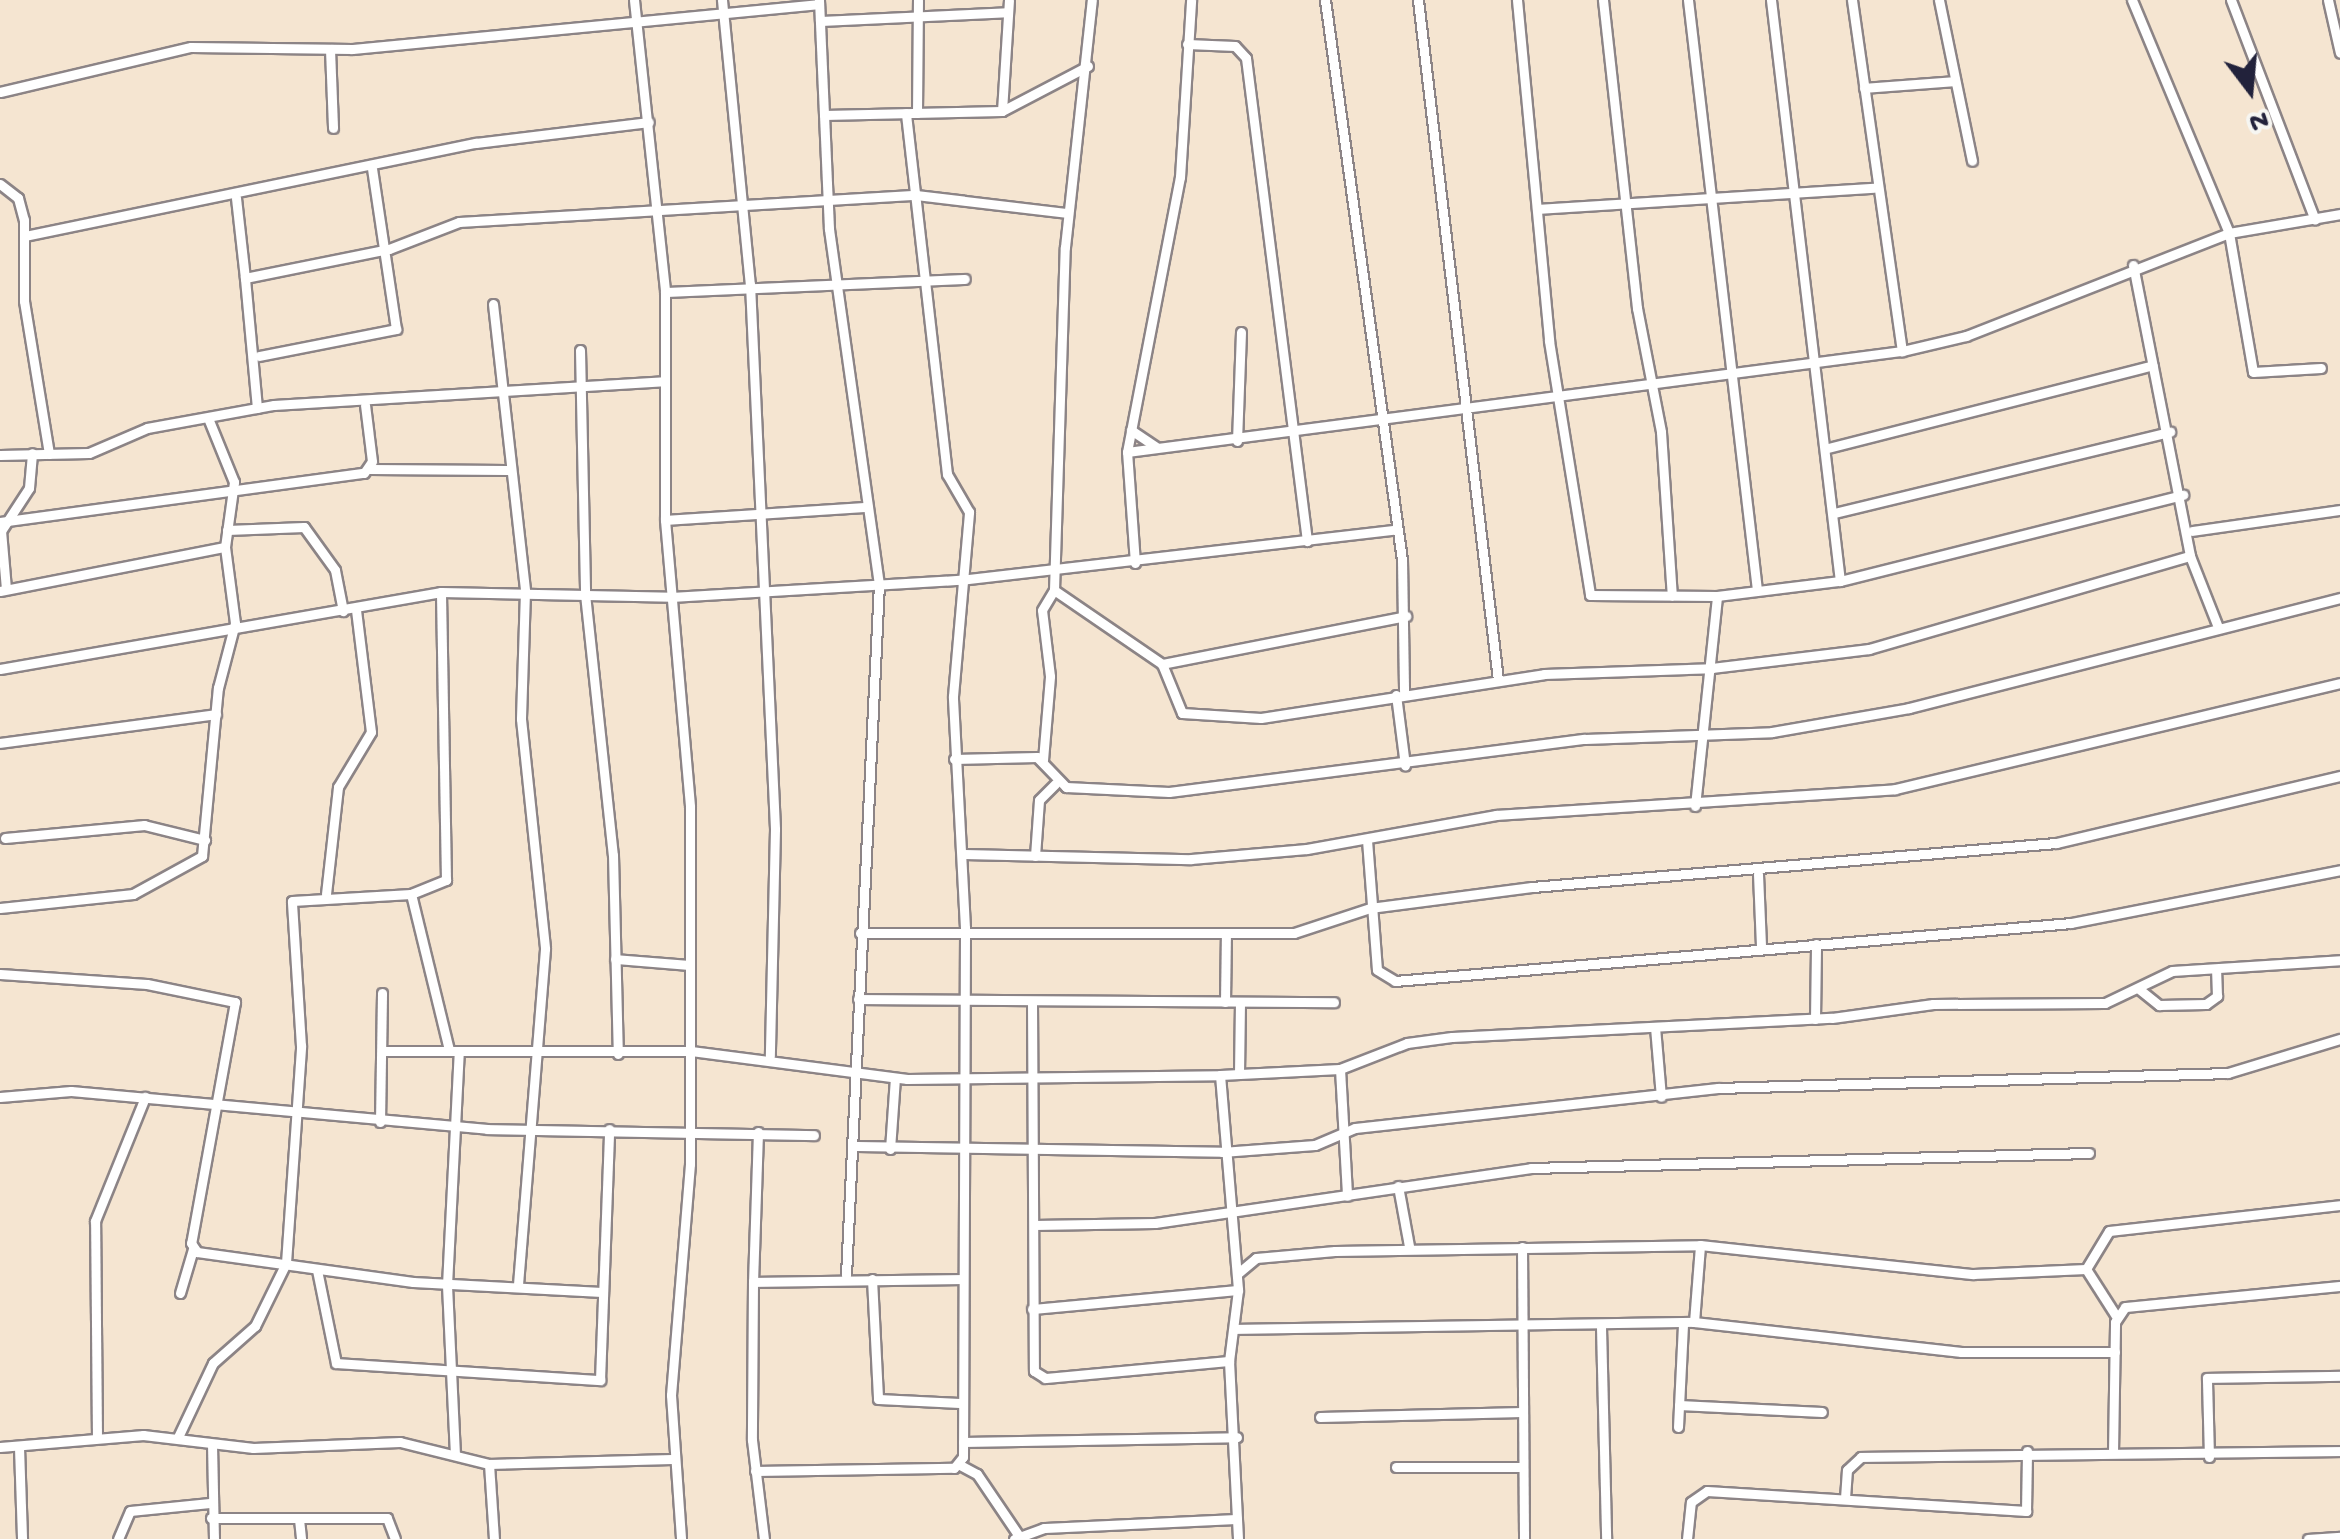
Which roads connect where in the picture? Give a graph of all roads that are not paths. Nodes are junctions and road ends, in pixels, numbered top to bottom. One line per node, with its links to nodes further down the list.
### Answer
1 (634, 0): 23 (street)
2 (722, 0): 20 (street)
3 (918, 0): 21 (street)
4 (1008, 0): 19 (street)
5 (1092, 0): 27 (street)
6 (1190, 0): 24 (street)
7 (1325, 0): 80 (street)
8 (1418, 0): 78 (street)
9 (1517, 0): 48 (street)
10 (1602, 0): 47 (street)
11 (1688, 0): 44 (street)
12 (1770, 0): 40 (street)
13 (1852, 0): 29 (street)
14 (1939, 0): 28 (street)
15 (2132, 0): 52 (street)
16 (2230, 0): 51 (street)
17 (2328, 0): 26 (street)
18 (819, 2): 20 (street); 22 (street)
19 (1008, 12): 21 (street); 31 (street)
20 (724, 15): 23 (street); 45 (street)
21 (918, 18): 22 (street); 32 (street)
22 (820, 20): 33 (street)
23 (636, 21): 25 (street); 34 (street)
24 (1187, 44): 81 (street); 82 (street)
25 (330, 48): 30 (street); 35 (street)
26 (2340, 53)
27 (1088, 66): 31 (street); 49 (street)
28 (1955, 81): 29 (street); 36 (street)
29 (1864, 88): 39 (street)
30 (0, 92)
31 (1002, 111): 32 (street)
32 (911, 113): 33 (street); 41 (street)
33 (824, 115): 42 (street)
34 (649, 122): 37 (street); 46 (street)
35 (334, 128)
36 (1972, 161)
37 (372, 170): 43 (street); 54 (street)
38 (0, 184): 53 (street)
39 (1873, 188): 40 (street); 65 (street)
40 (1790, 190): 44 (street); 68 (street)
41 (916, 195): 42 (street); 49 (street); 57 (street)
42 (828, 197): 45 (street); 59 (street)
43 (236, 198): 53 (street); 56 (street)
44 (1710, 199): 47 (street); 70 (street)
45 (743, 200): 46 (street); 60 (street)
46 (658, 208): 54 (street); 61 (street)
47 (1625, 208): 48 (street); 72 (street)
48 (1538, 209): 75 (street)
49 (1068, 213): 108 (street)
50 (2340, 214): 51 (street)
51 (2314, 220): 52 (street)
52 (2229, 233): 55 (street); 69 (street)
53 (25, 236): 89 (street)
54 (389, 249): 56 (street); 66 (street)
55 (2133, 265): 65 (street); 67 (street)
56 (246, 278): 66 (street)
57 (925, 278): 58 (street); 59 (street); 109 (street)
58 (966, 280)
59 (837, 283): 60 (street); 95 (street)
60 (750, 284): 61 (street); 98 (street)
61 (664, 292): 71 (street)
62 (493, 304): 74 (street)
63 (1242, 332): 84 (street)
64 (580, 350): 73 (street)
65 (1902, 351): 68 (street)
66 (259, 356): 77 (street)
67 (2153, 365): 83 (street); 86 (street)
68 (1817, 366): 70 (street); 86 (street)
69 (2321, 368)
70 (1735, 374): 72 (street); 115 (street)
71 (663, 382): 73 (street); 99 (street)
72 (1649, 384): 75 (street); 120 (street)
73 (581, 385): 74 (street); 118 (street)
74 (503, 388): 76 (street); 92 (street)
75 (1560, 400): 78 (street); 120 (street)
76 (364, 405): 77 (street); 91 (street)
77 (257, 408): 79 (street)
78 (1471, 410): 80 (street); 131 (street)
79 (208, 418): 89 (street); 93 (street)
80 (1381, 421): 82 (street); 102 (street)
81 (1131, 430): 85 (street); 87 (street)
82 (1295, 430): 84 (street); 104 (street)
83 (2170, 432): 94 (street); 97 (street)
84 (1237, 440): 85 (street)
85 (1156, 448): 87 (street)
86 (1828, 448): 97 (street)
87 (1127, 452): 107 (street)
88 (32, 453): 89 (street); 90 (street); 100 (street)
89 (49, 454)
90 (0, 455)
91 (370, 469): 92 (street); 93 (street)
92 (509, 470): 116 (street)
93 (234, 487): 100 (street); 101 (street)
94 (2183, 495): 103 (street); 110 (street)
95 (868, 506): 98 (street); 111 (street)
96 (2340, 510): 103 (street)
97 (1834, 514): 110 (street)
98 (756, 519): 99 (street); 113 (street)
99 (664, 520): 119 (street)
100 (2, 521): 112 (street)
101 (227, 530): 105 (street); 124 (street)
102 (1395, 530): 104 (street); 125 (street)
103 (2192, 531): 106 (street)
104 (1307, 542): 107 (street)
105 (224, 546): 112 (street); 126 (street)
106 (2190, 556): 127 (street); 129 (street)
107 (1135, 563): 108 (street)
108 (1051, 572): 109 (street); 114 (street)
109 (960, 580): 111 (street); 137 (street)
110 (1840, 581): 115 (street)
111 (878, 583): 113 (street); 155 (street)
112 (3, 590)
113 (764, 590): 119 (street); 180 (street)
114 (1054, 590): 128 (street); 138 (street)
115 (1757, 590): 121 (street)
116 (525, 591): 117 (street); 118 (street); 177 (street)
117 (441, 592): 123 (street); 151 (street)
118 (585, 594): 119 (street); 159 (street)
119 (670, 596): 161 (street)
120 (1672, 596): 121 (street)
121 (1717, 596): 129 (street)
122 (2340, 598): 127 (street)
123 (356, 609): 124 (street); 150 (street)
124 (343, 611): 126 (street)
125 (1406, 616): 128 (street); 133 (street)
126 (235, 623): 130 (street); 134 (street)
127 (2218, 627): 135 (street)
128 (1162, 664): 133 (street)
129 (1712, 668): 131 (street); 135 (street)
130 (0, 669)
131 (1498, 680): 133 (street)
132 (2340, 683): 142 (street)
133 (1400, 695): 139 (street)
134 (216, 714): 136 (street); 144 (street)
135 (1699, 736): 139 (street); 142 (street)
136 (0, 743)
137 (954, 760): 138 (street); 146 (street)
138 (1043, 760): 141 (street)
139 (1405, 765): 141 (street)
140 (2340, 776): 149 (street)
141 (1055, 784): 147 (street)
142 (1695, 806): 145 (street)
143 (5, 838): 144 (street)
144 (206, 840): 152 (street)
145 (1367, 840): 147 (street); 153 (street)
146 (964, 854): 147 (street); 154 (street)
147 (1035, 856)
148 (2340, 870): 157 (street)
149 (1758, 874): 153 (street); 158 (street)
150 (326, 894): 151 (street); 192 (street)
151 (411, 894): 175 (street)
152 (0, 908)
153 (1370, 908): 156 (street); 158 (street)
154 (965, 928): 155 (street); 156 (street); 166 (street)
155 (860, 933): 167 (street)
156 (1226, 933): 169 (street)
157 (1816, 944): 158 (street); 172 (street)
158 (1761, 946)
159 (615, 959): 161 (street); 179 (street)
160 (2340, 960): 162 (street)
161 (688, 965): 178 (street)
162 (2216, 972): 164 (street); 164 (street)
163 (0, 974): 191 (street)
164 (2139, 988): 172 (street)
165 (382, 993): 176 (street)
166 (962, 998): 167 (street); 168 (street); 186 (street)
167 (858, 999): 183 (street)
168 (1032, 1001): 169 (street); 184 (street)
169 (1225, 1002): 170 (street)
170 (1240, 1002): 171 (street); 182 (street)
171 (1334, 1002)
172 (1815, 1019): 173 (street)
173 (1655, 1026): 181 (street); 190 (street)
174 (2340, 1039): 190 (street)
175 (454, 1050): 176 (street); 177 (street); 194 (street)
176 (383, 1051): 193 (street)
177 (540, 1051): 179 (street); 195 (street)
178 (691, 1051): 179 (street); 180 (street); 197 (street)
179 (618, 1054)
180 (770, 1056): 183 (street)
181 (1340, 1069): 182 (street); 199 (street)
182 (1239, 1074): 185 (street)
183 (862, 1075): 187 (street); 201 (street)
184 (1033, 1075): 185 (street); 186 (street); 205 (street)
185 (1220, 1075): 204 (street)
186 (961, 1077): 187 (street); 203 (street)
187 (895, 1078): 202 (street)
188 (0, 1097): 189 (street)
189 (145, 1097): 191 (street); 247 (street)
190 (1661, 1097): 199 (street)
191 (220, 1104): 192 (street); 215 (street)
192 (295, 1112): 193 (street); 216 (street)
193 (380, 1122): 194 (street)
194 (451, 1126): 195 (street); 224 (street)
195 (530, 1129): 196 (street); 226 (street)
196 (609, 1129): 197 (street); 228 (street)
197 (691, 1130): 198 (street); 258 (street)
198 (758, 1132): 200 (street); 223 (street)
199 (1340, 1132): 204 (street); 208 (street)
200 (814, 1135)
201 (857, 1146): 202 (street); 219 (street)
202 (890, 1149): 203 (street)
203 (962, 1152): 205 (street); 222 (street)
204 (1222, 1152): 205 (street); 210 (street)
205 (1036, 1154): 211 (street)
206 (2090, 1154): 207 (street)
207 (1398, 1186): 208 (street); 213 (street)
208 (1347, 1196): 210 (street)
209 (2340, 1205): 218 (street)
210 (1227, 1212): 211 (street); 220 (street)
211 (1034, 1225): 230 (street)
212 (1700, 1245): 214 (street); 218 (street); 232 (street)
213 (1410, 1246): 214 (street); 220 (street)
214 (1522, 1247): 234 (street)
215 (194, 1249): 216 (street); 229 (street)
216 (286, 1263): 217 (street); 248 (street)
217 (317, 1270): 224 (street); 238 (street)
218 (2086, 1270): 231 (street)
219 (846, 1274): 221 (street); 223 (street)
220 (1237, 1274): 227 (street)
221 (872, 1279): 222 (street); 240 (street)
222 (960, 1279): 240 (street)
223 (753, 1282): 263 (street)
224 (448, 1285): 226 (street); 238 (street)
225 (2340, 1286): 231 (street)
226 (518, 1287): 228 (street)
227 (1238, 1290): 230 (street); 235 (street)
228 (602, 1292): 238 (street)
229 (180, 1293)
230 (1032, 1309): 237 (street)
231 (2116, 1316): 236 (street)
232 (1688, 1322): 233 (street); 236 (street); 241 (street)
233 (1601, 1327): 234 (street); 281 (street)
234 (1523, 1328): 235 (street); 242 (street)
235 (1234, 1329): 237 (street)
236 (2115, 1352): 255 (street)
237 (1229, 1361): 246 (street)
238 (450, 1372): 256 (street)
239 (2340, 1376): 257 (street)
240 (960, 1403): 249 (street)
241 (1679, 1405): 243 (street); 245 (street)
242 (1522, 1412): 244 (street); 262 (street)
243 (1822, 1412)
244 (1320, 1417)
245 (1678, 1427)
246 (1237, 1437): 249 (street); 267 (street)
247 (97, 1438): 248 (street); 252 (street)
248 (178, 1438): 250 (street)
249 (963, 1442): 260 (street)
250 (212, 1444): 256 (street); 265 (street)
251 (0, 1446): 252 (street)
252 (19, 1447): 271 (street)
253 (2340, 1451): 257 (street)
254 (2026, 1452): 255 (street); 264 (street); 264 (street)
255 (2113, 1453): 257 (street)
256 (455, 1455): 259 (street)
257 (2210, 1458)
258 (672, 1459): 259 (street); 277 (street)
259 (489, 1464): 276 (street)
260 (960, 1465): 263 (street); 269 (street)
261 (1396, 1467): 262 (street)
262 (1522, 1467): 280 (street)
263 (756, 1471): 278 (street)
264 (1844, 1498): 282 (street)
265 (210, 1504): 266 (street); 272 (street)
266 (211, 1518): 268 (street); 273 (street)
267 (1237, 1518): 269 (street); 279 (street)
268 (299, 1519): 274 (street); 275 (street)
269 (1016, 1537)
270 (2340, 1537): 283 (street)
271 (22, 1539)
272 (118, 1539)
273 (214, 1539)
274 (301, 1539)
275 (394, 1539)
276 (494, 1539)
277 (681, 1539)
278 (764, 1539)
279 (1238, 1539)
280 (1524, 1539)
281 (1606, 1539)
282 (1687, 1539)
283 (2308, 1539)

